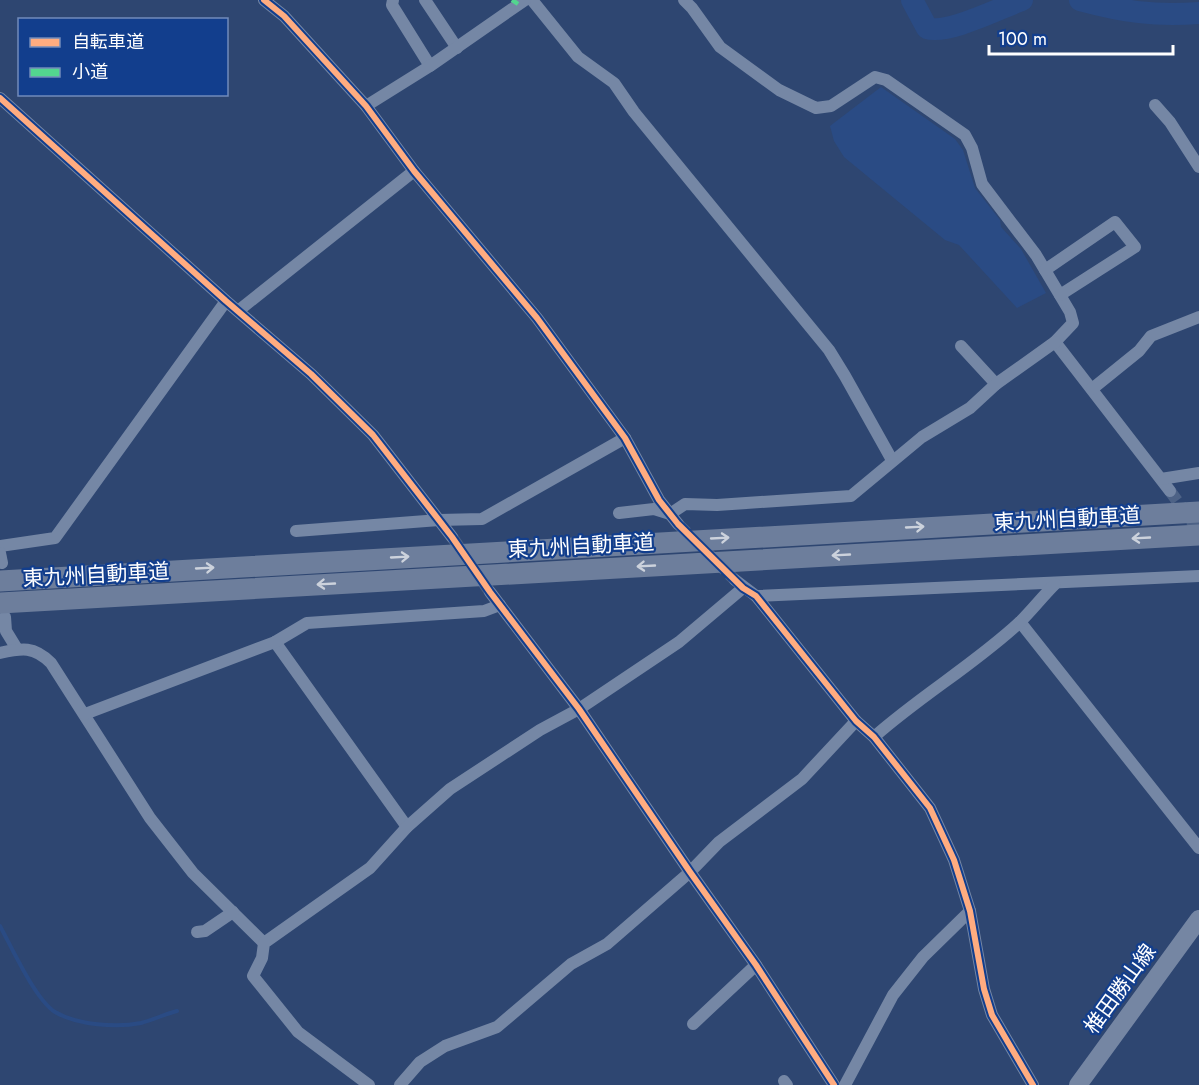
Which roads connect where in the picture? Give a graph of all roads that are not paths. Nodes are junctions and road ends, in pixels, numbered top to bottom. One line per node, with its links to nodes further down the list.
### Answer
1 (264, 0): 11 (street)
2 (393, 0): 8 (street)
3 (425, 0): 7 (street)
4 (525, 0): 7 (street)
5 (532, 0): 24 (street)
6 (684, 0): 14 (street)
7 (457, 48): 8 (street)
8 (430, 66): 11 (street)
9 (0, 98): 16 (street)
10 (1155, 105): 12 (street)
11 (366, 106): 13 (street)
12 (1199, 167)
13 (414, 171): 17 (street); 23 (street)
14 (1045, 270): 15 (street); 15 (street)
15 (1060, 294): 19 (street)
16 (226, 301): 17 (street); 36 (street)
17 (238, 311): 31 (street)
18 (1199, 317): 22 (street)
19 (1056, 342): 21 (street); 22 (street)
20 (961, 346): 21 (street)
21 (996, 384): 24 (street)
22 (1092, 389): 26 (street)
23 (624, 438): 30 (street); 31 (street)
24 (892, 460): 30 (street)
25 (1199, 473): 26 (street)
26 (1161, 479): 27 (street)
27 (1170, 491)
28 (1199, 512): 37 (highway, 東九州自動車道, one-way to 28)
29 (619, 513): 30 (street)
30 (670, 514): 32 (street)
31 (439, 520): 33 (street); 35 (street)
32 (678, 525)
33 (296, 531)
34 (1199, 534): 43 (highway, 東九州自動車道, one-way to 43)
35 (452, 537)
36 (0, 546)
37 (1, 566)
38 (1199, 576): 39 (street)
39 (1054, 584): 41 (street); 44 (street)
40 (490, 592): 42 (street)
41 (756, 596): 48 (street); 50 (street)
42 (500, 605): 45 (street); 48 (street)
43 (3, 610): 46 (street)
44 (1020, 621): 51 (street); 53 (street)
45 (275, 642): 49 (street); 52 (street)
46 (17, 649): 47 (street); 49 (street)
47 (0, 653)
48 (579, 709): 52 (street); 54 (street)
49 (85, 714): 56 (street)
50 (856, 722): 51 (street); 54 (street)
51 (874, 737): 55 (street)
52 (407, 827): 59 (street)
53 (1199, 848)
54 (690, 872): 60 (street); 63 (street)
55 (970, 911): 65 (street); 66 (street)
56 (233, 912): 58 (street); 59 (street)
57 (1199, 919): 67 (main road, 椎田勝山線)
58 (197, 932)
59 (264, 944): 62 (street)
60 (756, 965): 61 (street); 64 (street)
61 (693, 1024)
62 (369, 1085)
63 (400, 1085)
64 (834, 1085)
65 (845, 1085)
66 (1033, 1085)
67 (1078, 1085)

